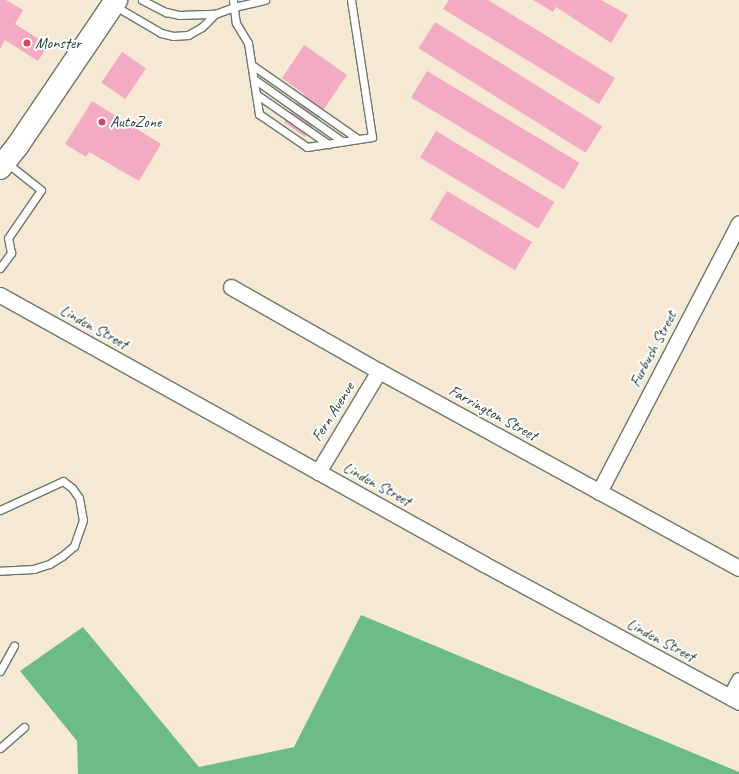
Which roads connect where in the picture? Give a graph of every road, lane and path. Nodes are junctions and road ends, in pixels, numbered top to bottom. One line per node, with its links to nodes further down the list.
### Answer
1 (142, 0): 6 (lane)
2 (265, 0): 5 (lane)
3 (350, 0): 10 (lane)
4 (112, 2): 6 (lane); 13 (main road)
5 (234, 4): 6 (lane); 7 (lane)
6 (215, 14)
7 (252, 64): 8 (lane); 10 (lane)
8 (254, 79): 9 (lane); 11 (lane)
9 (256, 94): 12 (lane); 12 (lane)
10 (358, 139): 11 (lane)
11 (342, 141): 12 (lane)
12 (328, 144)
13 (2, 165): 15 (lane)
14 (739, 224): 20 (street, Furbush Street)
15 (0, 268)
16 (231, 288): 18 (street, Farrington Street)
17 (0, 295): 19 (street, Linden Street)
18 (379, 371): 19 (street, Fern Avenue); 20 (street, Farrington Street)
19 (318, 472): 27 (street, Linden Street)
20 (600, 492): 22 (street, Farrington Street)
21 (0, 510): 23 (lane)
22 (739, 568)
23 (0, 571)
24 (14, 646): 25 (lane)
25 (0, 671)
26 (739, 680): 27 (street)
27 (735, 699)
28 (24, 727): 29 (lane)
29 (0, 748)

